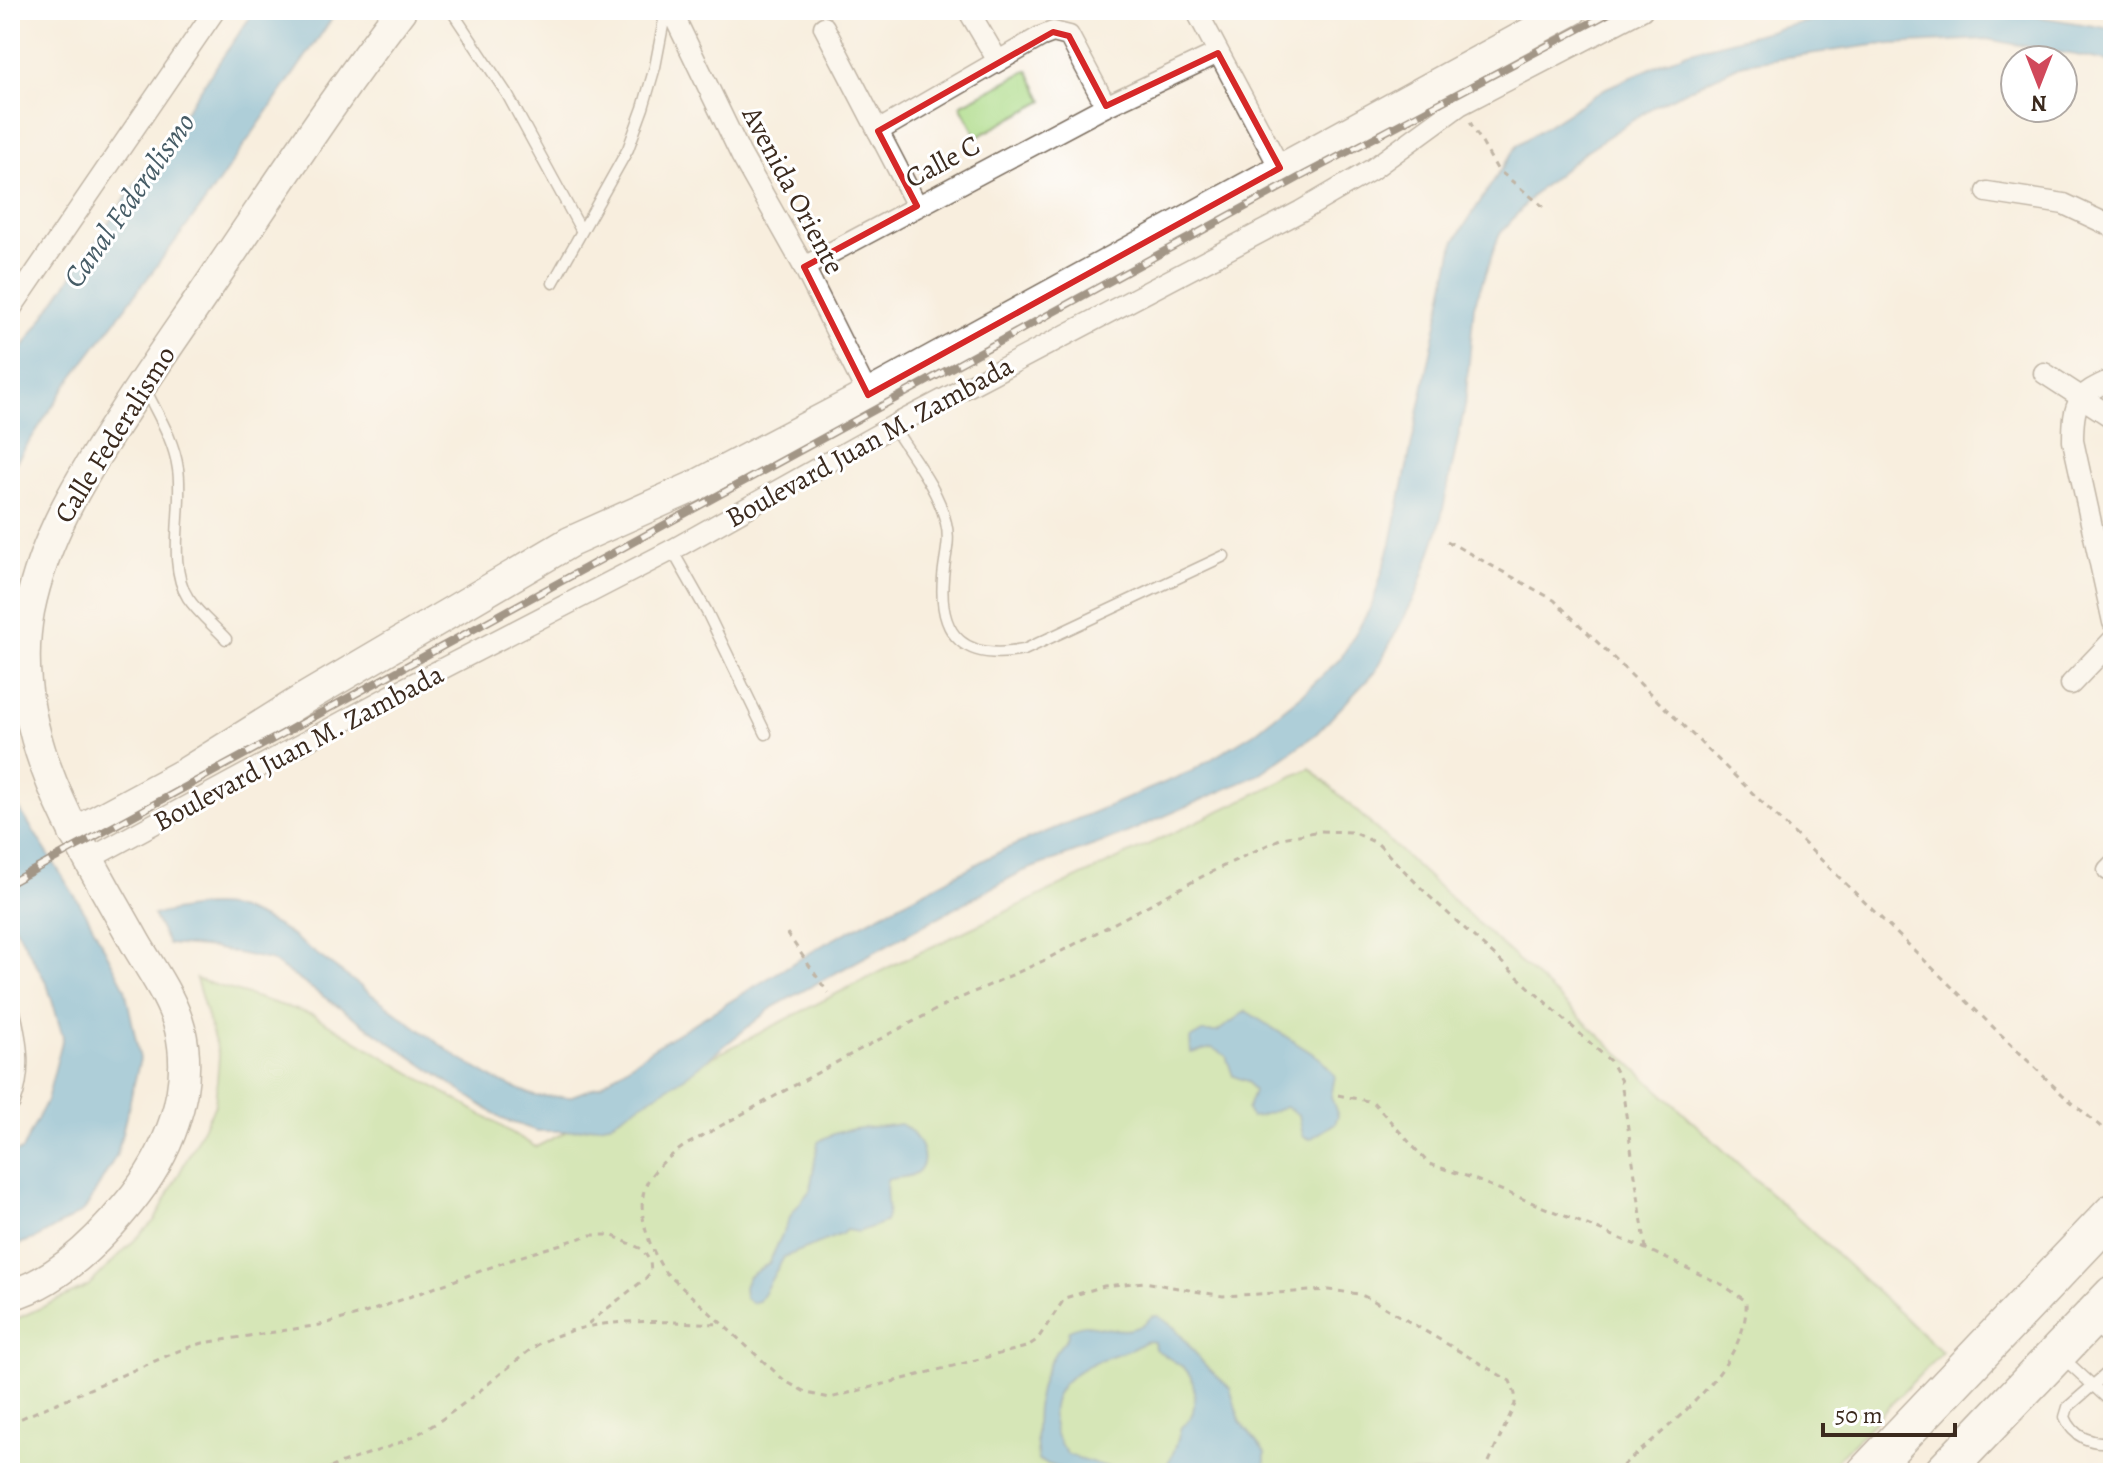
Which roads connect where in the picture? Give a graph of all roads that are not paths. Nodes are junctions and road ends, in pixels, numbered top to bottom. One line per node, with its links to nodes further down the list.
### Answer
1 (215, 10): 21 (street)
2 (401, 10): 24 (street, Calle Federalismo)
3 (451, 10): 18 (lane)
4 (669, 10): 18 (lane); 19 (street, Avenida Oriente)
5 (968, 10): 11 (street)
6 (1196, 10): 10 (street)
7 (1572, 10): 14 (street, Boulevard Juan M. Zambada)
8 (1642, 10): 28 (street, Boulevard Juan M. Zambada)
9 (824, 27): 13 (street)
10 (1218, 53): 12 (street, Calle C); 14 (street)
11 (998, 61): 12 (street); 13 (street)
12 (1106, 106): 16 (street, Calle C)
13 (878, 131): 16 (street)
14 (1280, 168): 25 (street, Boulevard Juan M. Zambada)
15 (1987, 192): 17 (street)
16 (917, 206): 19 (street, Calle C)
17 (2113, 227)
18 (581, 230): 20 (lane)
19 (804, 267): 25 (street, Avenida Oriente)
20 (553, 283)
21 (10, 310)
22 (2044, 373): 26 (street)
23 (2113, 379): 26 (street)
24 (142, 384): 32 (lane); 36 (street, Calle Federalismo)
25 (868, 395): 36 (street, Boulevard Juan M. Zambada)
26 (2079, 398): 27 (street); 31 (street)
27 (2113, 418)
28 (893, 426): 29 (street, Boulevard Juan M. Zambada); 30 (lane)
29 (672, 550): 35 (lane); 37 (street, Boulevard Juan M. Zambada)
30 (1224, 556)
31 (2113, 622)
32 (226, 639)
33 (2113, 640): 34 (street)
34 (2071, 684)
35 (766, 734)
36 (74, 833): 37 (street, Calle Federalismo)
37 (89, 859): 41 (street, Calle Federalismo)
38 (10, 1012): 39 (street)
39 (10, 1102)
40 (2113, 1213): 48 (highway)
41 (10, 1295)
42 (2105, 1320): 43 (highway)
43 (2058, 1353): 45 (lane); 49 (highway)
44 (2113, 1368): 45 (lane)
45 (2094, 1386): 46 (lane); 47 (lane)
46 (2113, 1404)
47 (2113, 1440)
48 (1866, 1473)
49 (1943, 1473)

